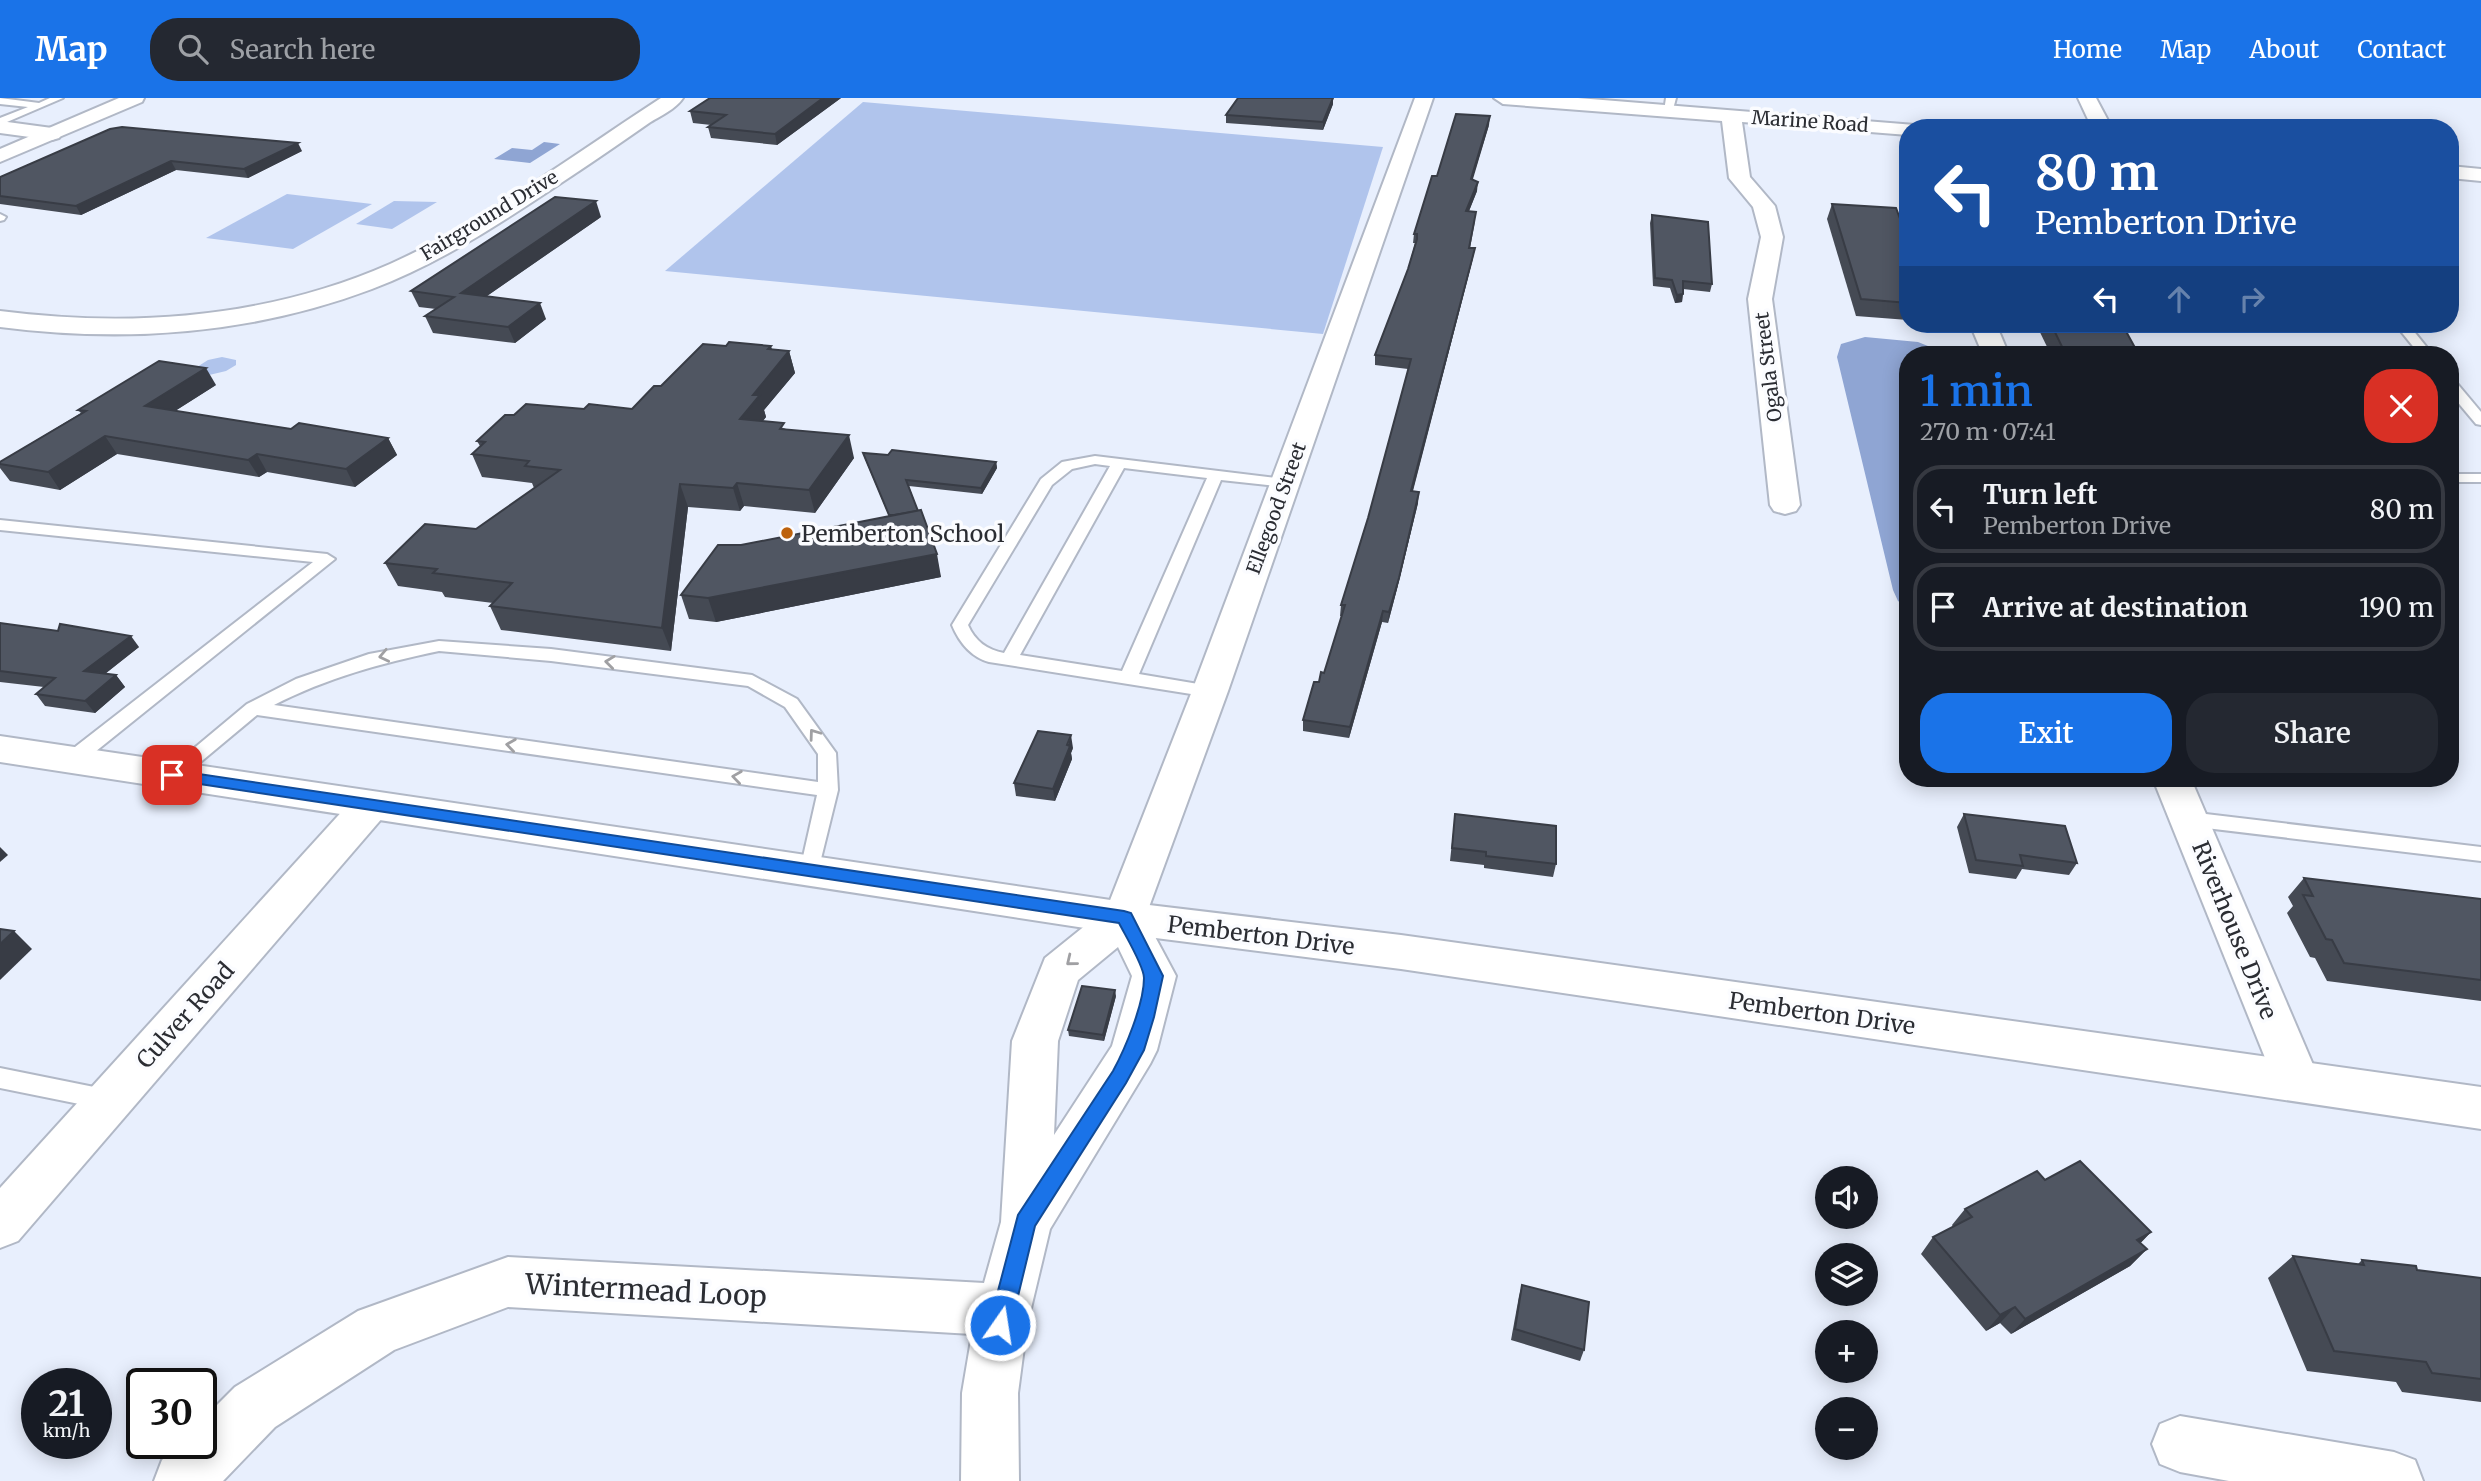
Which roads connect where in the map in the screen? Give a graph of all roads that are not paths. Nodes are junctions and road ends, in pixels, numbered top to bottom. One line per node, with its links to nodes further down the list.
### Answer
1 (58, 98): 9 (lane)
2 (135, 98): 15 (street)
3 (674, 98): 19 (street, Fairground Drive)
4 (1424, 98): 26 (street, Ellegood Street)
5 (1503, 98): 8 (street, Marine Road)
6 (2087, 98): 11 (street)
7 (0, 101): 9 (lane)
8 (1670, 104): 10 (street, Marine Road)
9 (39, 105): 12 (lane)
10 (1731, 115): 14 (street, Marine Road); 27 (street, Ogala Street)
11 (2098, 119)
12 (0, 122)
13 (0, 127): 15 (street)
14 (1899, 128)
15 (52, 134): 16 (street)
16 (0, 156)
17 (2459, 173): 18 (street)
18 (2481, 175)
19 (0, 319)
20 (2459, 395): 21 (lane)
21 (2481, 421)
22 (1119, 463): 23 (lane); 29 (lane); 29 (lane)
23 (1216, 474): 26 (lane); 30 (lane)
24 (2459, 478): 25 (lane)
25 (2481, 478)
26 (1285, 483): 31 (street, Ellegood Street)
27 (1785, 505)
28 (0, 525): 34 (lane)
29 (1009, 659): 30 (lane)
30 (1128, 678): 31 (lane)
31 (1209, 691): 42 (street, Ellegood Street)
32 (254, 708): 35 (lane); 37 (lane, one-way to 32); 37 (lane, one-way to 32)
33 (0, 749): 34 (street, Pemberton Drive)
34 (73, 759): 35 (street, Pemberton Drive)
35 (172, 775): 38 (street, Pemberton Drive)
36 (2175, 787): 39 (street, Riverhouse Drive)
37 (828, 790): 41 (lane)
38 (370, 806): 41 (street, Pemberton Drive); 45 (street, Culver Road)
39 (2189, 819): 40 (lane); 44 (street, Riverhouse Drive)
40 (2481, 854)
41 (810, 870): 42 (street, Pemberton Drive)
42 (1124, 918): 44 (street, Pemberton Drive); 47 (street, one-way to 47); 47 (street)
43 (0, 1079): 45 (lane)
44 (2297, 1081): 46 (street, Pemberton Drive)
45 (109, 1100): 48 (street, Culver Road)
46 (2481, 1108)
47 (1026, 1222): 49 (street)
48 (0, 1224)
49 (1003, 1310): 51 (street, Wintermead Loop); 52 (street)
50 (2180, 1444): 53 (street)
51 (183, 1481)
52 (990, 1481)
53 (2394, 1481)

